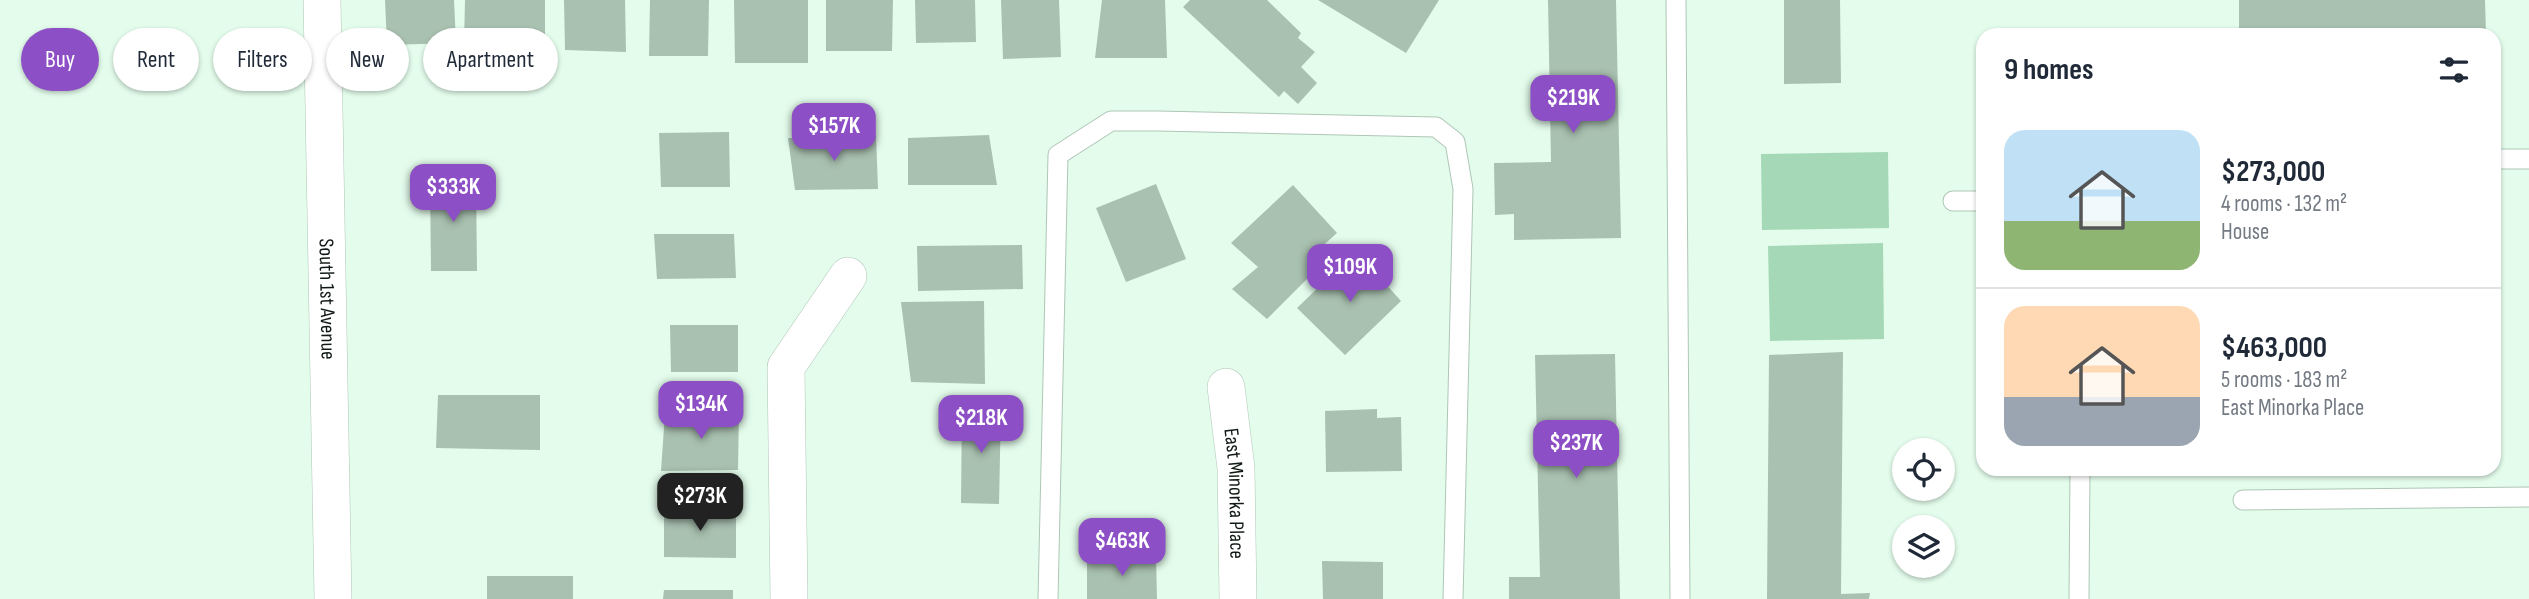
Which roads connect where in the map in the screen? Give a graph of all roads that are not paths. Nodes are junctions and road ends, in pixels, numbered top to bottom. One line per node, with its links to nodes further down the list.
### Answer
1 (322, 0): 12 (street, South 1st Avenue)
2 (1676, 0): 17 (lane)
3 (2501, 159): 4 (lane)
4 (2529, 159)
5 (1953, 201): 6 (lane)
6 (1976, 201)
7 (848, 276): 13 (street)
8 (1226, 387): 15 (street, East Minorka Place)
9 (2080, 476): 18 (lane)
10 (2529, 497): 11 (lane)
11 (2244, 500)
12 (333, 599)
13 (789, 599)
14 (1048, 599): 16 (lane)
15 (1238, 599)
16 (1453, 599)
17 (1680, 599)
18 (2079, 599)

